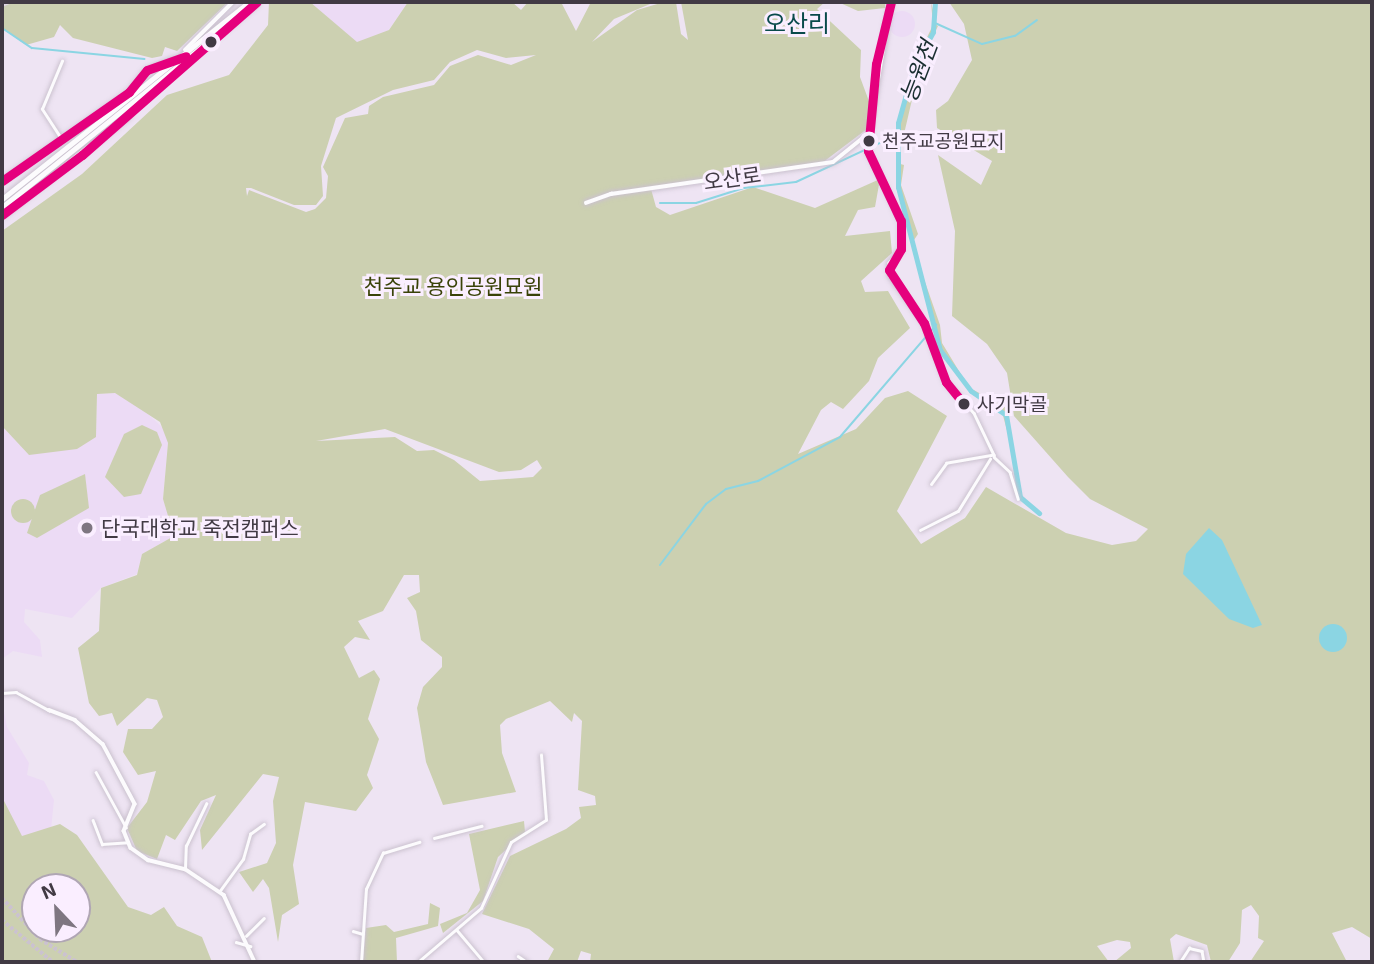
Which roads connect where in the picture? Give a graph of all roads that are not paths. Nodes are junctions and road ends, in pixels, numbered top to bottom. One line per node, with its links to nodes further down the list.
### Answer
1 (233, 2): 6 (street)
2 (249, 2): 5 (highway)
3 (257, 2): 8 (highway)
4 (891, 2): 9 (street)
5 (194, 52): 6 (highway); 12 (highway)
6 (173, 60): 10 (street)
7 (62, 61): 10 (street)
8 (170, 76): 14 (highway); 15 (highway)
9 (869, 133): 13 (street, 오산로); 16 (street)
10 (60, 137): 11 (street)
11 (2, 181)
12 (2, 199)
13 (586, 203)
14 (2, 207)
15 (2, 215)
16 (992, 458): 17 (street); 18 (street); 19 (street)
17 (932, 484)
18 (1018, 499)
19 (920, 530)
20 (2, 693): 21 (street)
21 (49, 710): 28 (street)
22 (541, 755): 35 (street)
23 (96, 772): 28 (street)
24 (206, 804): 32 (street)
25 (93, 820): 30 (street)
26 (264, 824): 33 (street)
27 (481, 826): 29 (street)
28 (126, 827): 30 (street)
29 (434, 838)
30 (128, 842): 32 (street)
31 (419, 842): 37 (street)
32 (185, 869): 33 (street)
33 (219, 892): 38 (street)
34 (264, 918): 38 (street)
35 (457, 929): 44 (street); 45 (street)
36 (353, 931): 37 (street)
37 (363, 934): 43 (street)
38 (246, 936): 40 (street)
39 (236, 942): 40 (street)
40 (250, 946): 42 (street)
41 (518, 956): 46 (street)
42 (255, 962)
43 (361, 962)
44 (418, 962)
45 (484, 962)
46 (527, 962)
47 (1180, 962): 48 (street)
48 (1204, 962)

